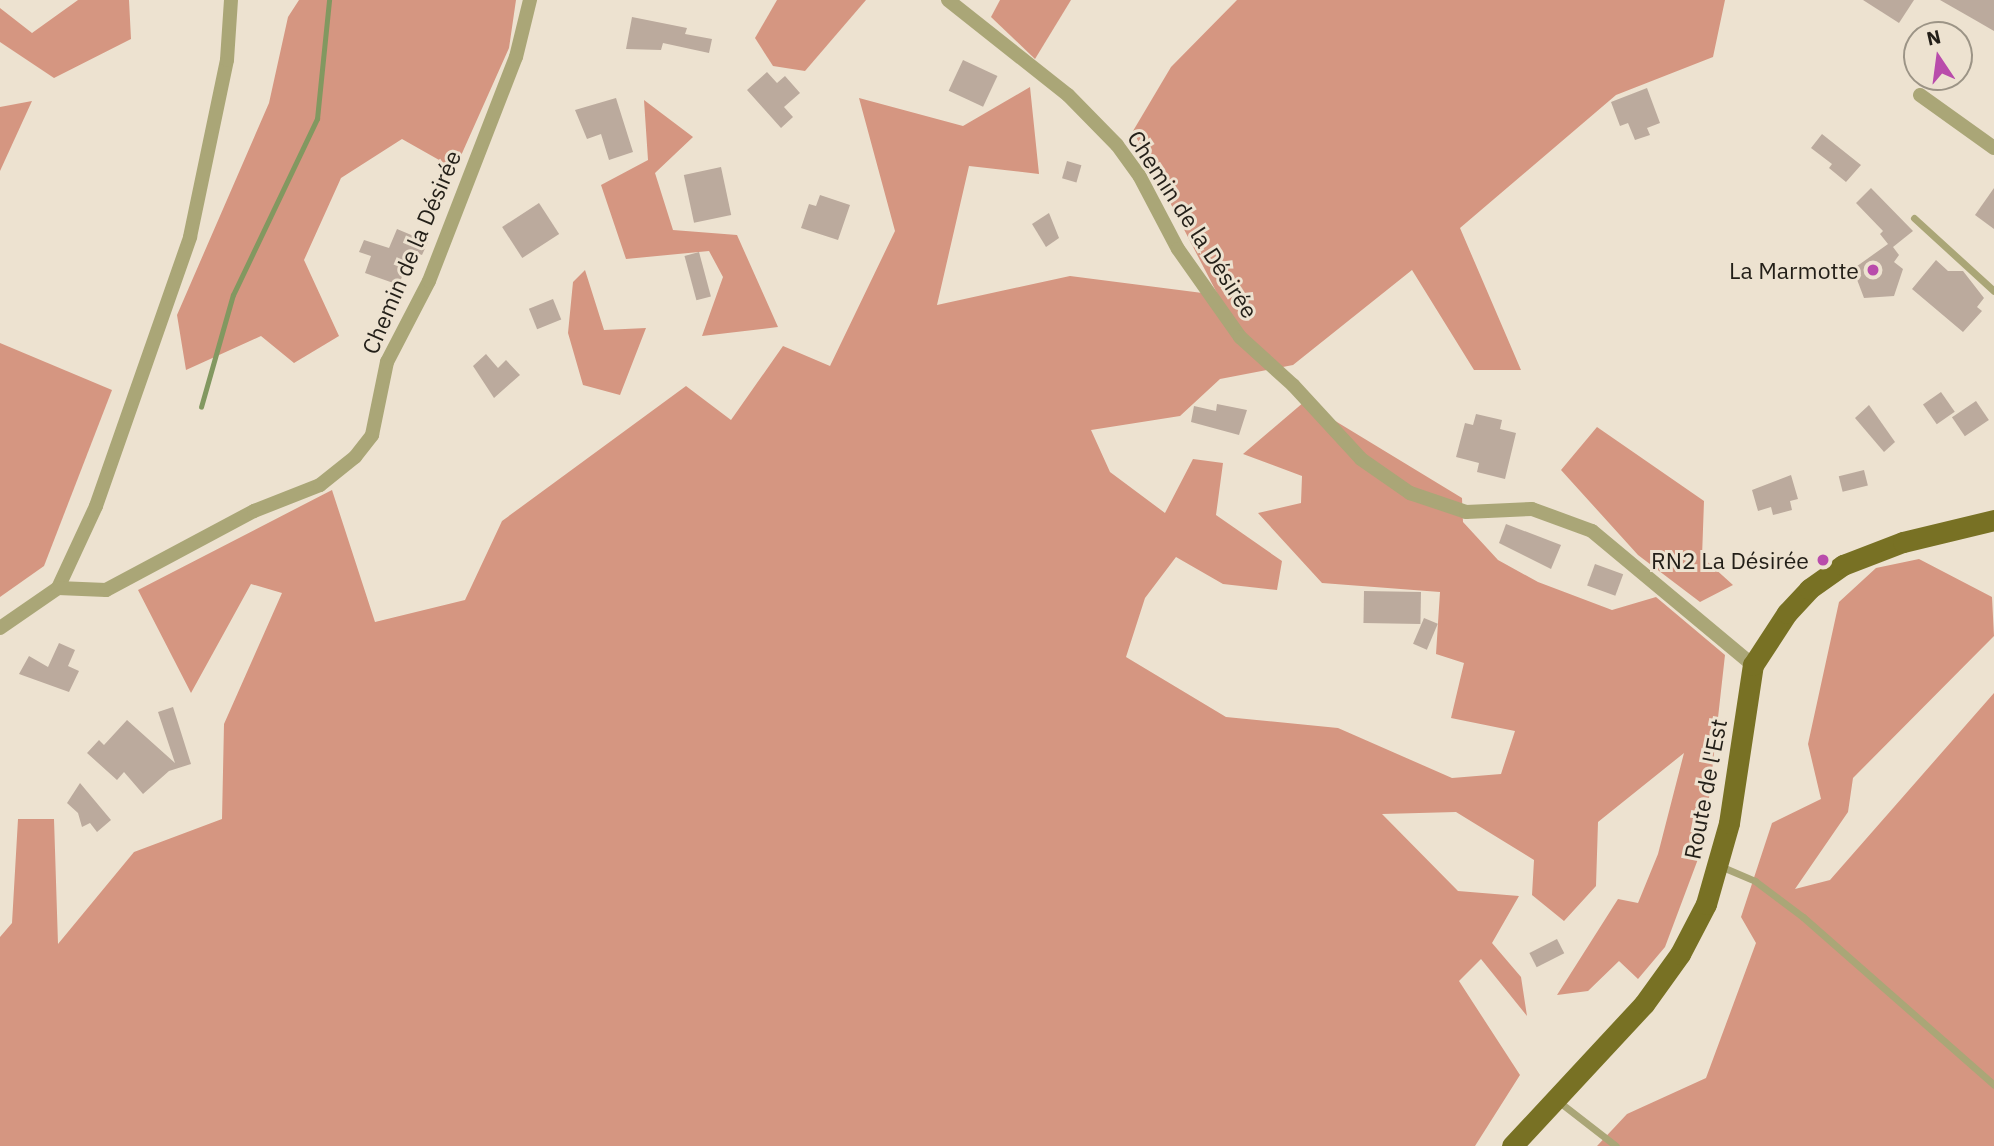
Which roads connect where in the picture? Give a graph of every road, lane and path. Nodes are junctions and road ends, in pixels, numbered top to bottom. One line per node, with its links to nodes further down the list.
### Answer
1 (230, 0): 9 (street)
2 (530, 0): 9 (street, Chemin de la Désirée)
3 (948, 0): 11 (street, Chemin de la Désirée)
4 (1920, 95): 5 (street)
5 (1994, 148)
6 (1914, 218): 7 (lane)
7 (1994, 291)
8 (1994, 520): 11 (main road, Route de l'Est)
9 (58, 588): 10 (street)
10 (0, 628)
11 (1753, 666): 12 (main road, Route de l'Est)
12 (1717, 865): 13 (lane); 14 (main road, Route de l'Est)
13 (1994, 1086)
14 (1554, 1097): 15 (main road, Route de l'Est); 16 (lane)
15 (1512, 1146)
16 (1616, 1146)

